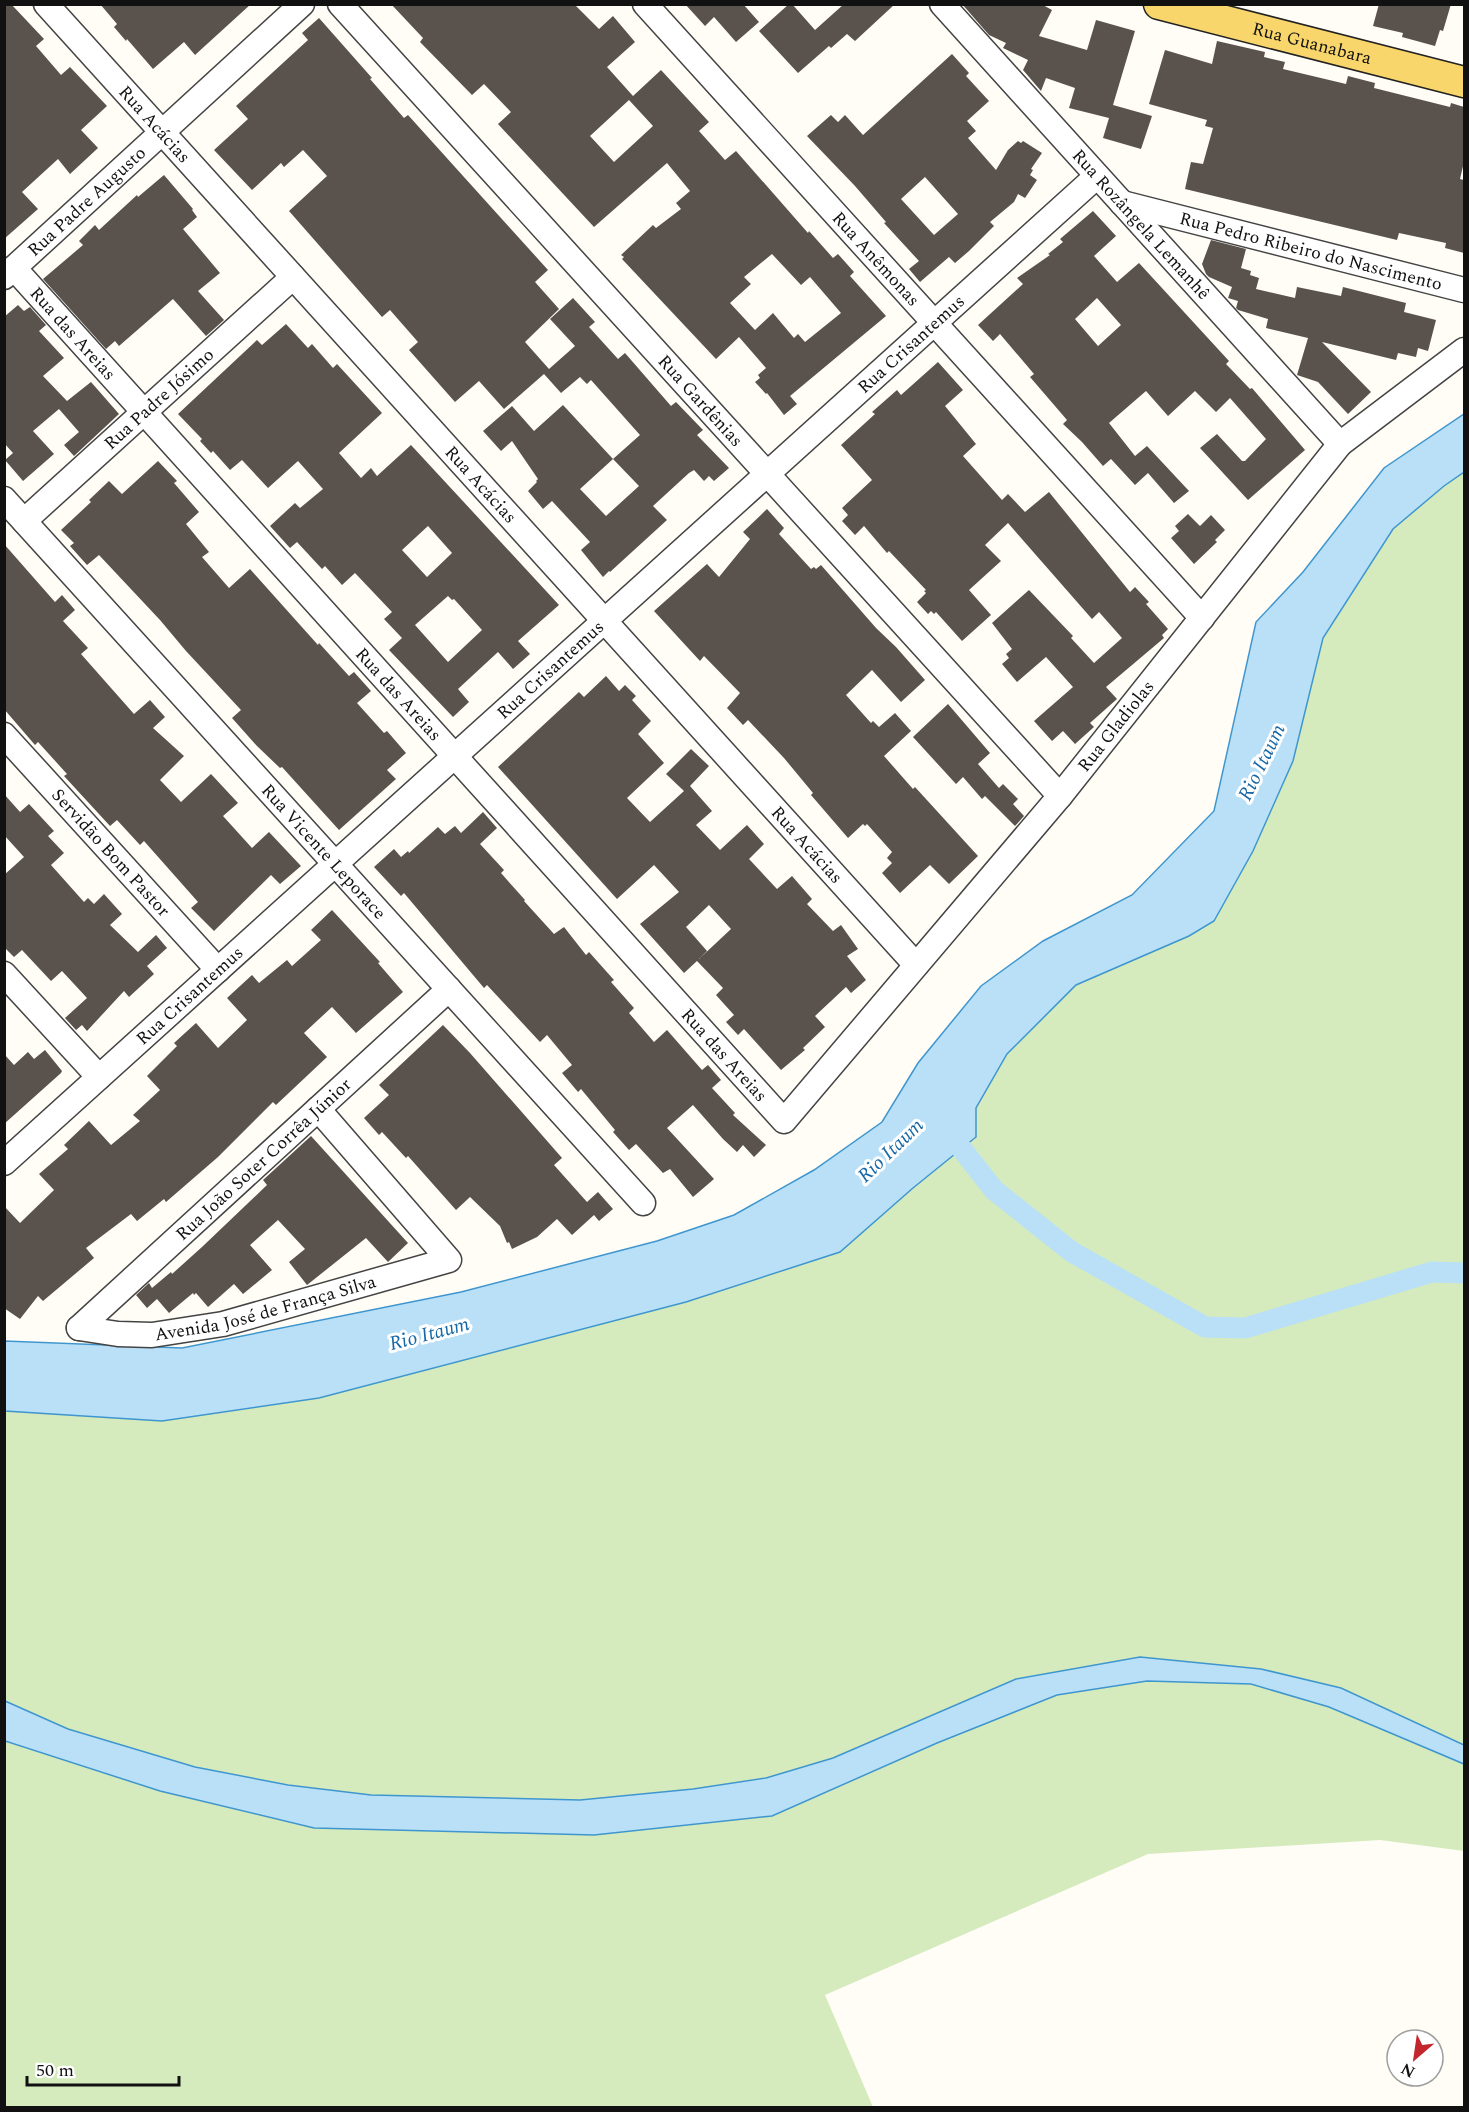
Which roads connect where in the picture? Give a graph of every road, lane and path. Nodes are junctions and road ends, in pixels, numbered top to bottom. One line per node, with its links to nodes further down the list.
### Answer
1 (46, 4): 8 (street, Rua Acácias)
2 (302, 4): 8 (street, Rua Padre Augusto)
3 (340, 4): 18 (street, Rua Gardênias)
4 (645, 4): 14 (street, Rua Anêmonas)
5 (942, 4): 9 (street, Rua Rozângela Lemanhê)
6 (1159, 4): 7 (main road, Rua Guanabara)
7 (1464, 82)
8 (162, 133): 11 (street, Rua Padre Augusto); 12 (street, Rua Acácias)
9 (1097, 176): 10 (street, Rua Rozângela Lemanhê); 14 (street, Rua Crisantemus)
10 (1122, 204): 13 (street, Rua Pedro Ribeiro do Nascimento); 17 (street, Rua Rozângela Lemanhê)
11 (9, 273): 16 (street, Rua das Areias)
12 (293, 277): 16 (street, Rua Padre Jósimo); 22 (street, Rua Acácias)
13 (1464, 290)
14 (934, 323): 18 (street, Rua Crisantemus); 21 (street, Rua Anêmonas)
15 (1464, 350): 17 (street, Rua Gladiolas)
16 (144, 412): 20 (street, Rua Padre Jósimo); 24 (street, Rua das Areias)
17 (1341, 444): 21 (street, Rua Gladiolas)
18 (767, 474): 22 (street, Rua Crisantemus); 25 (street, Rua Gardênias)
19 (4, 500): 20 (street, Rua Vicente Leporace)
20 (24, 521): 26 (street, Rua Vicente Leporace)
21 (1202, 618): 25 (street, Rua Gladiolas)
22 (604, 621): 24 (street, Rua Crisantemus); 27 (street, Rua Acácias)
23 (4, 735): 28 (street, Servidão Bom Pastor)
24 (455, 756): 26 (street, Rua Crisantemus); 33 (street, Rua das Areias)
25 (1059, 796): 27 (street, Rua Gladiolas)
26 (336, 864): 28 (street, Rua Crisantemus); 30 (street, Rua Vicente Leporace)
27 (916, 965): 33 (street, Rua Gladiolas)
28 (218, 970): 31 (street, Rua Crisantemus)
29 (4, 974): 31 (street)
30 (449, 989): 32 (street, Rua João Soter Corrêa Júnior); 35 (street, Rua Vicente Leporace)
31 (99, 1077): 34 (street, Rua Crisantemus)
32 (318, 1109): 36 (street, Rua João Soter Corrêa Júnior); 36 (street, Avenida José de França Silva)
33 (784, 1121)
34 (4, 1163)
35 (644, 1203)
36 (80, 1328)

